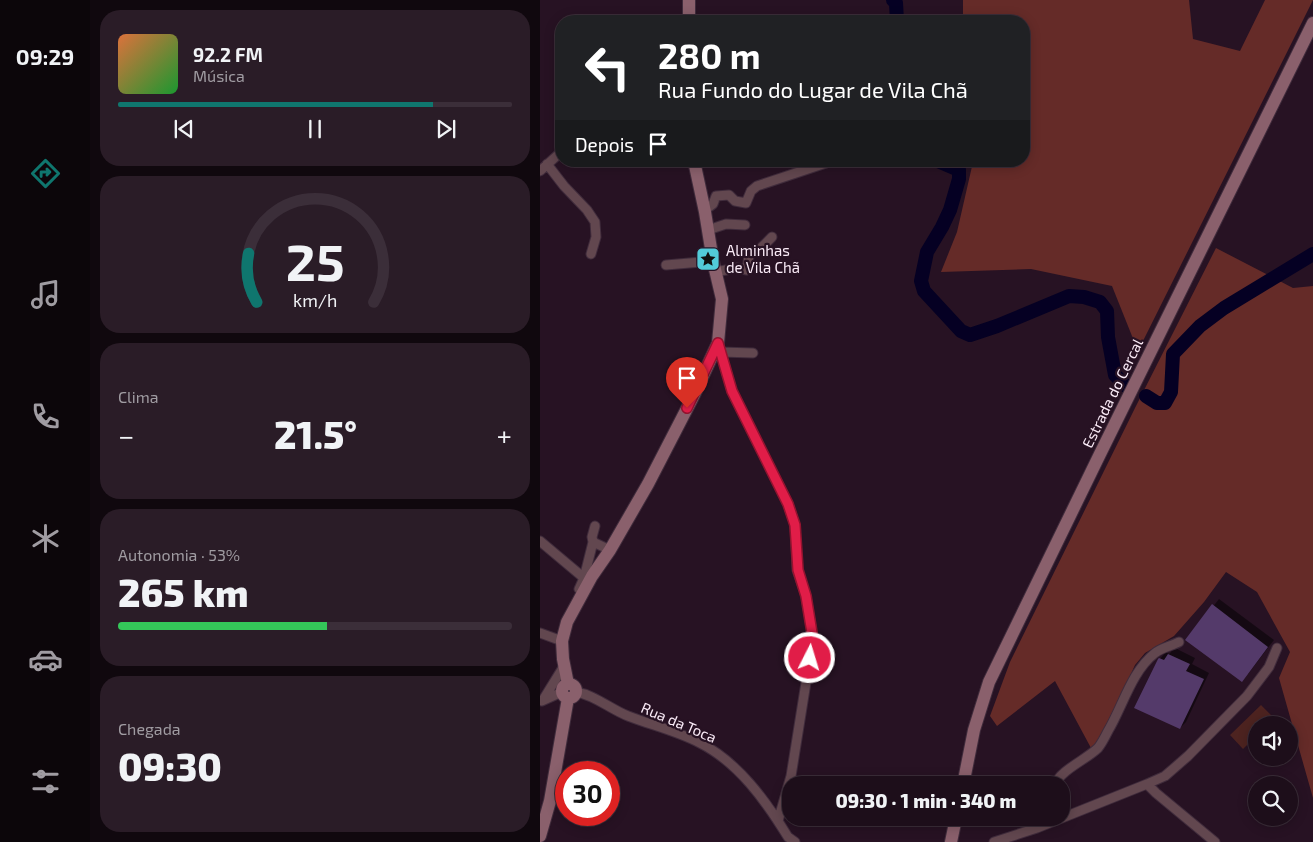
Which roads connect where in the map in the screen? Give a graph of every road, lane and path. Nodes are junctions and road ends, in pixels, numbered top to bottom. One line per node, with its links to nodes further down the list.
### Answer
1 (689, 0): 2 (street)
2 (689, 15)
3 (1313, 23): 31 (street, Estrada do Cercal)
4 (555, 158): 5 (street)
5 (548, 164): 8 (street); 13 (street)
6 (695, 167): 9 (street)
7 (814, 167): 9 (street)
8 (540, 171)
9 (705, 210): 11 (street)
10 (745, 225): 11 (street)
11 (708, 230): 15 (street)
12 (772, 237): 15 (street)
13 (591, 254)
14 (666, 265): 15 (street)
15 (714, 266): 16 (street)
16 (719, 347): 17 (street); 21 (street); 35 (street)
17 (753, 353)
18 (595, 526): 20 (street)
19 (540, 542): 22 (street)
20 (593, 542): 21 (street); 22 (street)
21 (610, 550): 23 (street)
22 (584, 578): 23 (street)
23 (572, 612): 25 (street)
24 (540, 632): 25 (street)
25 (562, 642): 28 (street)
26 (1179, 642): 32 (street)
27 (1277, 648): 33 (street)
28 (564, 666): 29 (street); 30 (street)
29 (568, 691): 30 (street); 35 (street, Rua da Toca); 38 (street)
30 (542, 701)
31 (965, 776)
32 (1061, 776)
33 (1147, 784): 34 (street); 42 (street)
34 (1070, 813)
35 (778, 821): 40 (street, Rua da Toca)
36 (956, 826): 39 (street)
37 (1035, 826): 41 (street)
38 (540, 836)
39 (955, 839)
40 (795, 842)
41 (994, 842)
42 (1215, 842)

